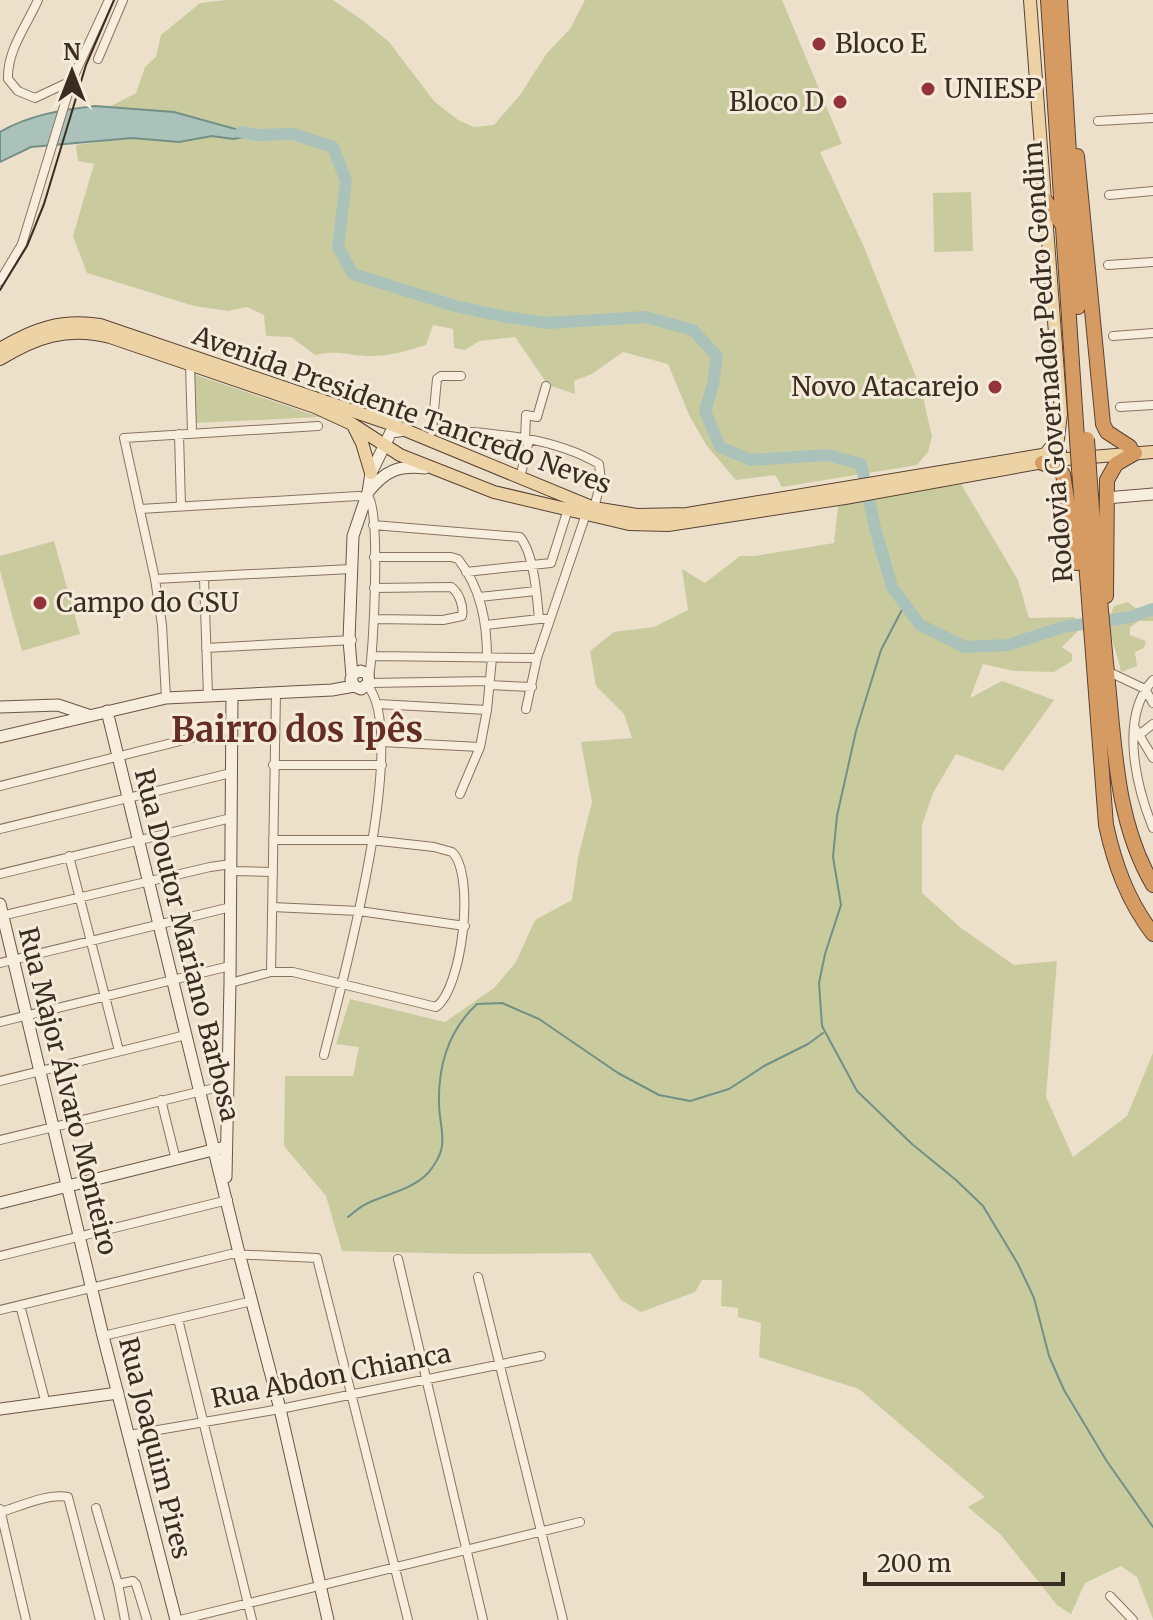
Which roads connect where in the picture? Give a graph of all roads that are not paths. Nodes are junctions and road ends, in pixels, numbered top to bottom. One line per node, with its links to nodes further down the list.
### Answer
1 (38, 0): 11 (street)
2 (109, 0): 7 (street)
3 (123, 0): 8 (street)
4 (1030, 0): 16 (main road)
5 (1048, 0): 17 (highway, Rodovia Governador Pedro Gondim)
6 (1060, 0): 10 (highway, Rodovia Governador Pedro Gondim)
7 (102, 14): 8 (street); 11 (street)
8 (113, 22): 9 (street)
9 (98, 59)
10 (1066, 77): 39 (highway); 41 (highway, Rodovia Governador Pedro Gondim)
11 (72, 80): 20 (street)
12 (1153, 118): 13 (street)
13 (1098, 121)
14 (1153, 191): 15 (street)
15 (1109, 195)
16 (1045, 200): 17 (highway); 42 (main road)
17 (1063, 226): 41 (highway, Rodovia Governador Pedro Gondim)
18 (1153, 262): 19 (street)
19 (1108, 265)
20 (0, 281)
21 (1153, 333): 22 (street)
22 (1113, 336)
23 (0, 349): 32 (main road, Avenida Presidente Tancredo Neves)
24 (0, 359): 25 (main road, Avenida Presidente Tancredo Neves)
25 (190, 364): 30 (main road, Avenida Presidente Tancredo Neves); 33 (street)
26 (461, 376): 35 (street)
27 (546, 386): 36 (street)
28 (1153, 405): 29 (street)
29 (1120, 407)
30 (352, 424): 37 (main road, Avenida Presidente Tancredo Neves); 45 (main road)
31 (318, 426): 33 (street)
32 (406, 430): 35 (main road, Avenida Presidente Tancredo Neves); 37 (main road)
33 (192, 433): 34 (street)
34 (179, 434): 51 (street); 52 (street)
35 (431, 434): 36 (street); 44 (main road, Avenida Presidente Tancredo Neves)
36 (527, 440): 46 (street); 54 (street)
37 (383, 444): 43 (main road, Avenida Presidente Tancredo Neves); 45 (main road)
38 (1153, 445): 39 (main road)
39 (1132, 450): 40 (main road); 41 (main road, Avenida Presidente Tancredo Neves); 50 (highway)
40 (1153, 452)
41 (1082, 454): 42 (main road, Avenida Presidente Tancredo Neves); 65 (highway, Rodovia Governador Pedro Gondim)
42 (1044, 458): 54 (main road, Avenida Presidente Tancredo Neves); 65 (highway)
43 (431, 469): 47 (main road, Avenida Presidente Tancredo Neves); 49 (main road)
44 (507, 472): 46 (main road, Avenida Presidente Tancredo Neves); 47 (main road)
45 (371, 473): 49 (main road)
46 (520, 478): 54 (main road, Avenida Presidente Tancredo Neves)
47 (494, 492): 53 (main road, Avenida Presidente Tancredo Neves)
48 (1153, 494): 50 (main road)
49 (367, 495): 51 (street); 55 (street); 58 (main road)
50 (1106, 498): 65 (highway)
51 (181, 506): 52 (street)
52 (140, 509): 61 (street)
53 (568, 509): 54 (main road, Avenida Presidente Tancredo Neves); 57 (street)
54 (590, 511): 68 (street)
55 (373, 525): 56 (street); 57 (street)
56 (374, 557): 59 (street); 62 (street)
57 (530, 564): 59 (street); 63 (street)
58 (351, 569): 60 (street); 70 (main road)
59 (466, 572): 64 (street)
60 (204, 578): 61 (street); 71 (street)
61 (155, 579): 84 (street)
62 (374, 588): 66 (street); 66 (street)
63 (536, 591): 64 (street); 67 (street)
64 (479, 597): 69 (street)
65 (1095, 617): 72 (highway); 72 (highway)
66 (374, 619): 73 (street)
67 (539, 619): 68 (street); 69 (street)
68 (550, 619): 75 (street)
69 (486, 625): 74 (street)
70 (350, 637): 71 (street); 76 (main road)
71 (206, 648): 83 (street)
72 (1099, 652): 80 (street); 119 (highway); 127 (highway)
73 (373, 656): 74 (street); 76 (street)
74 (489, 658): 75 (street); 78 (street)
75 (537, 658): 79 (street)
76 (363, 680): 78 (street); 81 (main road); 86 (street)
77 (1153, 680): 80 (street)
78 (489, 683): 79 (street); 89 (street)
79 (532, 687): 88 (street)
80 (1145, 689): 85 (street); 94 (street)
81 (276, 693): 82 (main road); 100 (street)
82 (232, 695): 83 (main road); 93 (main road)
83 (208, 696): 84 (main road)
84 (166, 698): 90 (main road)
85 (1153, 703)
86 (378, 704): 89 (street); 96 (street)
87 (0, 707): 91 (main road)
88 (526, 709)
89 (487, 710): 97 (street)
90 (107, 711): 91 (main road); 98 (main road, Rua Doutor Mariano Barbosa)
91 (89, 715): 95 (main road)
92 (1153, 724): 94 (street)
93 (232, 728): 98 (street); 102 (main road)
94 (1137, 731): 99 (street); 107 (street)
95 (0, 737)
96 (382, 742): 97 (street); 101 (street)
97 (480, 747): 104 (street)
98 (119, 755): 103 (street); 106 (main road, Rua Doutor Mariano Barbosa)
99 (1153, 758)
100 (273, 765): 101 (street); 112 (street)
101 (382, 765): 113 (street)
102 (231, 773): 106 (street); 108 (main road)
103 (0, 786)
104 (460, 794)
105 (1153, 795): 107 (street)
106 (128, 798): 110 (street); 111 (main road, Rua Doutor Mariano Barbosa)
107 (1144, 801): 109 (street)
108 (231, 818): 111 (street); 115 (main road)
109 (1153, 828)
110 (0, 829)
111 (138, 840): 114 (street); 118 (main road, Rua Doutor Mariano Barbosa)
112 (273, 840): 113 (street); 116 (street)
113 (371, 840): 123 (street); 126 (street)
114 (69, 856): 117 (street); 120 (street)
115 (231, 868): 116 (street); 118 (street); 121 (main road)
116 (273, 872): 122 (street)
117 (0, 874)
118 (148, 883): 120 (street); 125 (main road, Rua Doutor Mariano Barbosa)
119 (1153, 885)
120 (80, 899): 124 (street); 128 (street)
121 (231, 907): 125 (street); 131 (main road)
122 (272, 907): 123 (street); 132 (street)
123 (359, 911): 126 (street); 135 (street)
124 (1, 912): 129 (main road, Rua Major Álvaro Monteiro)
125 (159, 925): 128 (street); 133 (main road, Rua Doutor Mariano Barbosa)
126 (465, 926): 135 (street)
127 (1153, 934)
128 (91, 940): 129 (street); 136 (street)
129 (13, 960): 130 (street); 137 (main road, Rua Major Álvaro Monteiro)
130 (0, 963)
131 (230, 966): 133 (street); 134 (main road)
132 (271, 972): 134 (street); 135 (street)
133 (173, 979): 136 (street); 139 (main road, Rua Doutor Mariano Barbosa)
134 (230, 983): 144 (main road)
135 (342, 985): 141 (street)
136 (105, 996): 137 (street); 140 (street)
137 (27, 1015): 138 (street); 142 (main road, Rua Major Álvaro Monteiro)
138 (0, 1022)
139 (186, 1035): 140 (street); 145 (main road, Rua Doutor Mariano Barbosa)
140 (119, 1051): 142 (street)
141 (324, 1055)
142 (41, 1071): 143 (street); 147 (main road, Rua Major Álvaro Monteiro)
143 (0, 1081)
144 (227, 1085): 145 (street); 149 (main road)
145 (200, 1090): 146 (street); 149 (main road, Rua Doutor Mariano Barbosa)
146 (161, 1100): 147 (street); 150 (street)
147 (54, 1126): 148 (street); 151 (main road, Rua Major Álvaro Monteiro)
148 (0, 1140)
149 (220, 1149): 150 (main road); 152 (main road)
150 (176, 1160): 151 (main road)
151 (69, 1186): 153 (main road); 154 (main road, Rua Major Álvaro Monteiro)
152 (226, 1195): 154 (street); 155 (main road)
153 (0, 1203)
154 (81, 1236): 156 (street); 159 (main road, Rua Major Álvaro Monteiro)
155 (239, 1253): 159 (street); 160 (main road); 168 (street)
156 (0, 1256)
157 (398, 1259): 167 (street)
158 (478, 1277): 166 (street)
159 (93, 1287): 161 (street); 164 (main road, Rua Joaquim Pires)
160 (252, 1301): 163 (street); 172 (main road)
161 (20, 1305): 162 (street); 170 (street)
162 (0, 1310)
163 (178, 1319): 164 (street); 173 (street)
164 (103, 1336): 169 (main road, Rua Joaquim Pires)
165 (541, 1356): 166 (street, Rua Abdon Chianca)
166 (500, 1363): 167 (street, Rua Abdon Chianca); 178 (street)
167 (425, 1378): 168 (street, Rua Abdon Chianca); 179 (street)
168 (353, 1392): 172 (street, Rua Abdon Chianca); 180 (street)
169 (118, 1393): 170 (main road); 174 (main road, Rua Joaquim Pires)
170 (46, 1404): 171 (main road)
171 (0, 1409)
172 (280, 1409): 173 (street, Rua Abdon Chianca); 182 (main road)
173 (205, 1422): 174 (street, Rua Abdon Chianca); 184 (street)
174 (129, 1435): 189 (main road, Rua Joaquim Pires)
175 (96, 1508): 181 (street)
176 (1, 1516): 185 (street); 186 (street)
177 (580, 1522): 178 (street)
178 (542, 1532): 179 (street); 194 (street)
179 (466, 1550): 180 (street); 193 (street)
180 (395, 1566): 182 (street); 192 (street)
181 (118, 1584): 187 (street); 188 (street)
182 (320, 1586): 184 (street); 191 (main road)
183 (1110, 1596): 195 (street)
184 (248, 1605): 189 (street); 190 (street)
185 (26, 1620)
186 (100, 1620)
187 (125, 1620)
188 (147, 1620)
189 (178, 1620)
190 (252, 1620)
191 (328, 1620)
192 (408, 1620)
193 (483, 1620)
194 (563, 1620)
195 (1133, 1620)

